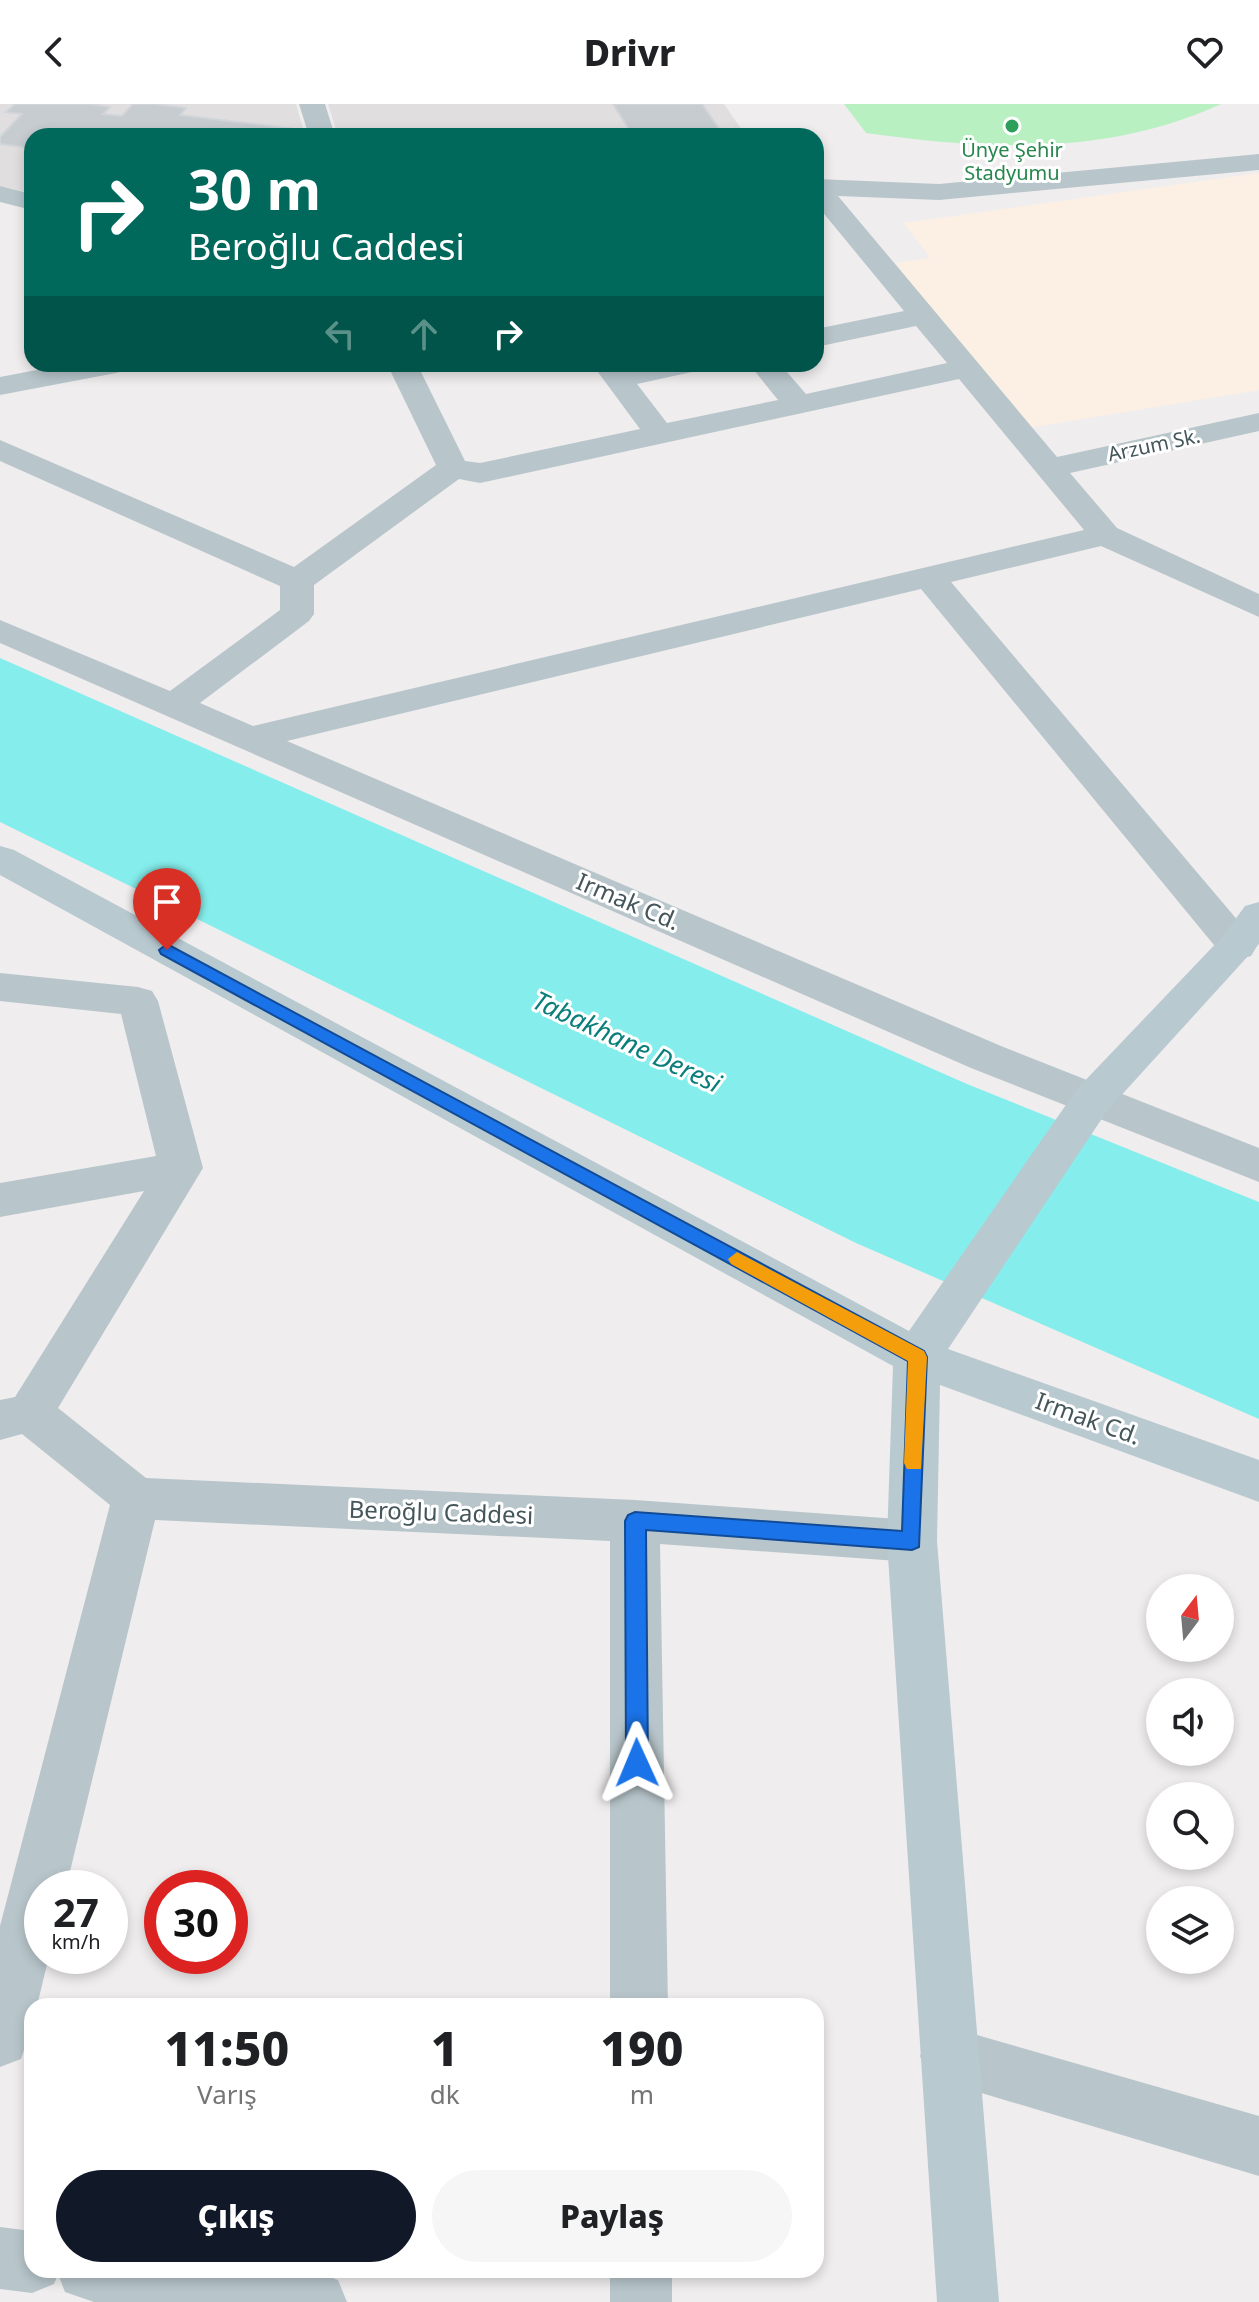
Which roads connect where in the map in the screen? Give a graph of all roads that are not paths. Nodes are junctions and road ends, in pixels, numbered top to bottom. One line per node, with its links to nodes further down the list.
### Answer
1 (312, 104): 2 (street)
2 (320, 128)
3 (1259, 162): 4 (street)
4 (824, 187)
5 (0, 194): 6 (street)
6 (24, 200)
7 (831, 226): 8 (street)
8 (923, 316): 9 (street); 10 (street)
9 (824, 336)
10 (967, 368): 16 (street); 21 (street)
11 (74, 372): 15 (street)
12 (413, 372): 20 (street)
13 (613, 372): 18 (street)
14 (771, 372): 16 (street)
15 (0, 386)
16 (799, 405): 18 (street)
17 (1259, 422): 21 (street, Arzum Sk.)
18 (660, 435): 20 (street)
19 (0, 449): 24 (street)
20 (453, 468): 24 (street)
21 (1049, 468): 22 (street)
22 (1105, 535): 23 (street); 25 (street)
23 (929, 577): 28 (street); 30 (street)
24 (297, 581): 27 (street)
25 (1259, 607)
26 (0, 630): 27 (street, Irmak Cd.)
27 (174, 705): 28 (street, Irmak Cd.)
28 (250, 738): 32 (street, Irmak Cd.)
29 (0, 859): 36 (street, Irmak Cd.)
30 (1248, 931): 32 (street)
31 (0, 987): 34 (street)
32 (1085, 1110): 33 (street, Irmak Cd.); 36 (street)
33 (1259, 1166)
34 (181, 1168): 35 (street); 37 (street)
35 (0, 1200)
36 (929, 1340): 38 (street, Irmak Cd.); 41 (street)
37 (15, 1416): 39 (street)
38 (1259, 1481)
39 (136, 1498): 40 (street, Beroğlu Caddesi); 43 (street)
40 (635, 1521): 41 (street, Beroğlu Caddesi); 42 (street)
41 (912, 1541): 44 (street)
42 (639, 1998)
43 (0, 2038)
44 (949, 2056): 45 (street); 52 (street)
45 (1259, 2146)
46 (0, 2258): 47 (street)
47 (24, 2261)
48 (144, 2278): 50 (street)
49 (641, 2278): 51 (street)
50 (316, 2302)
51 (641, 2302)
52 (968, 2302)

